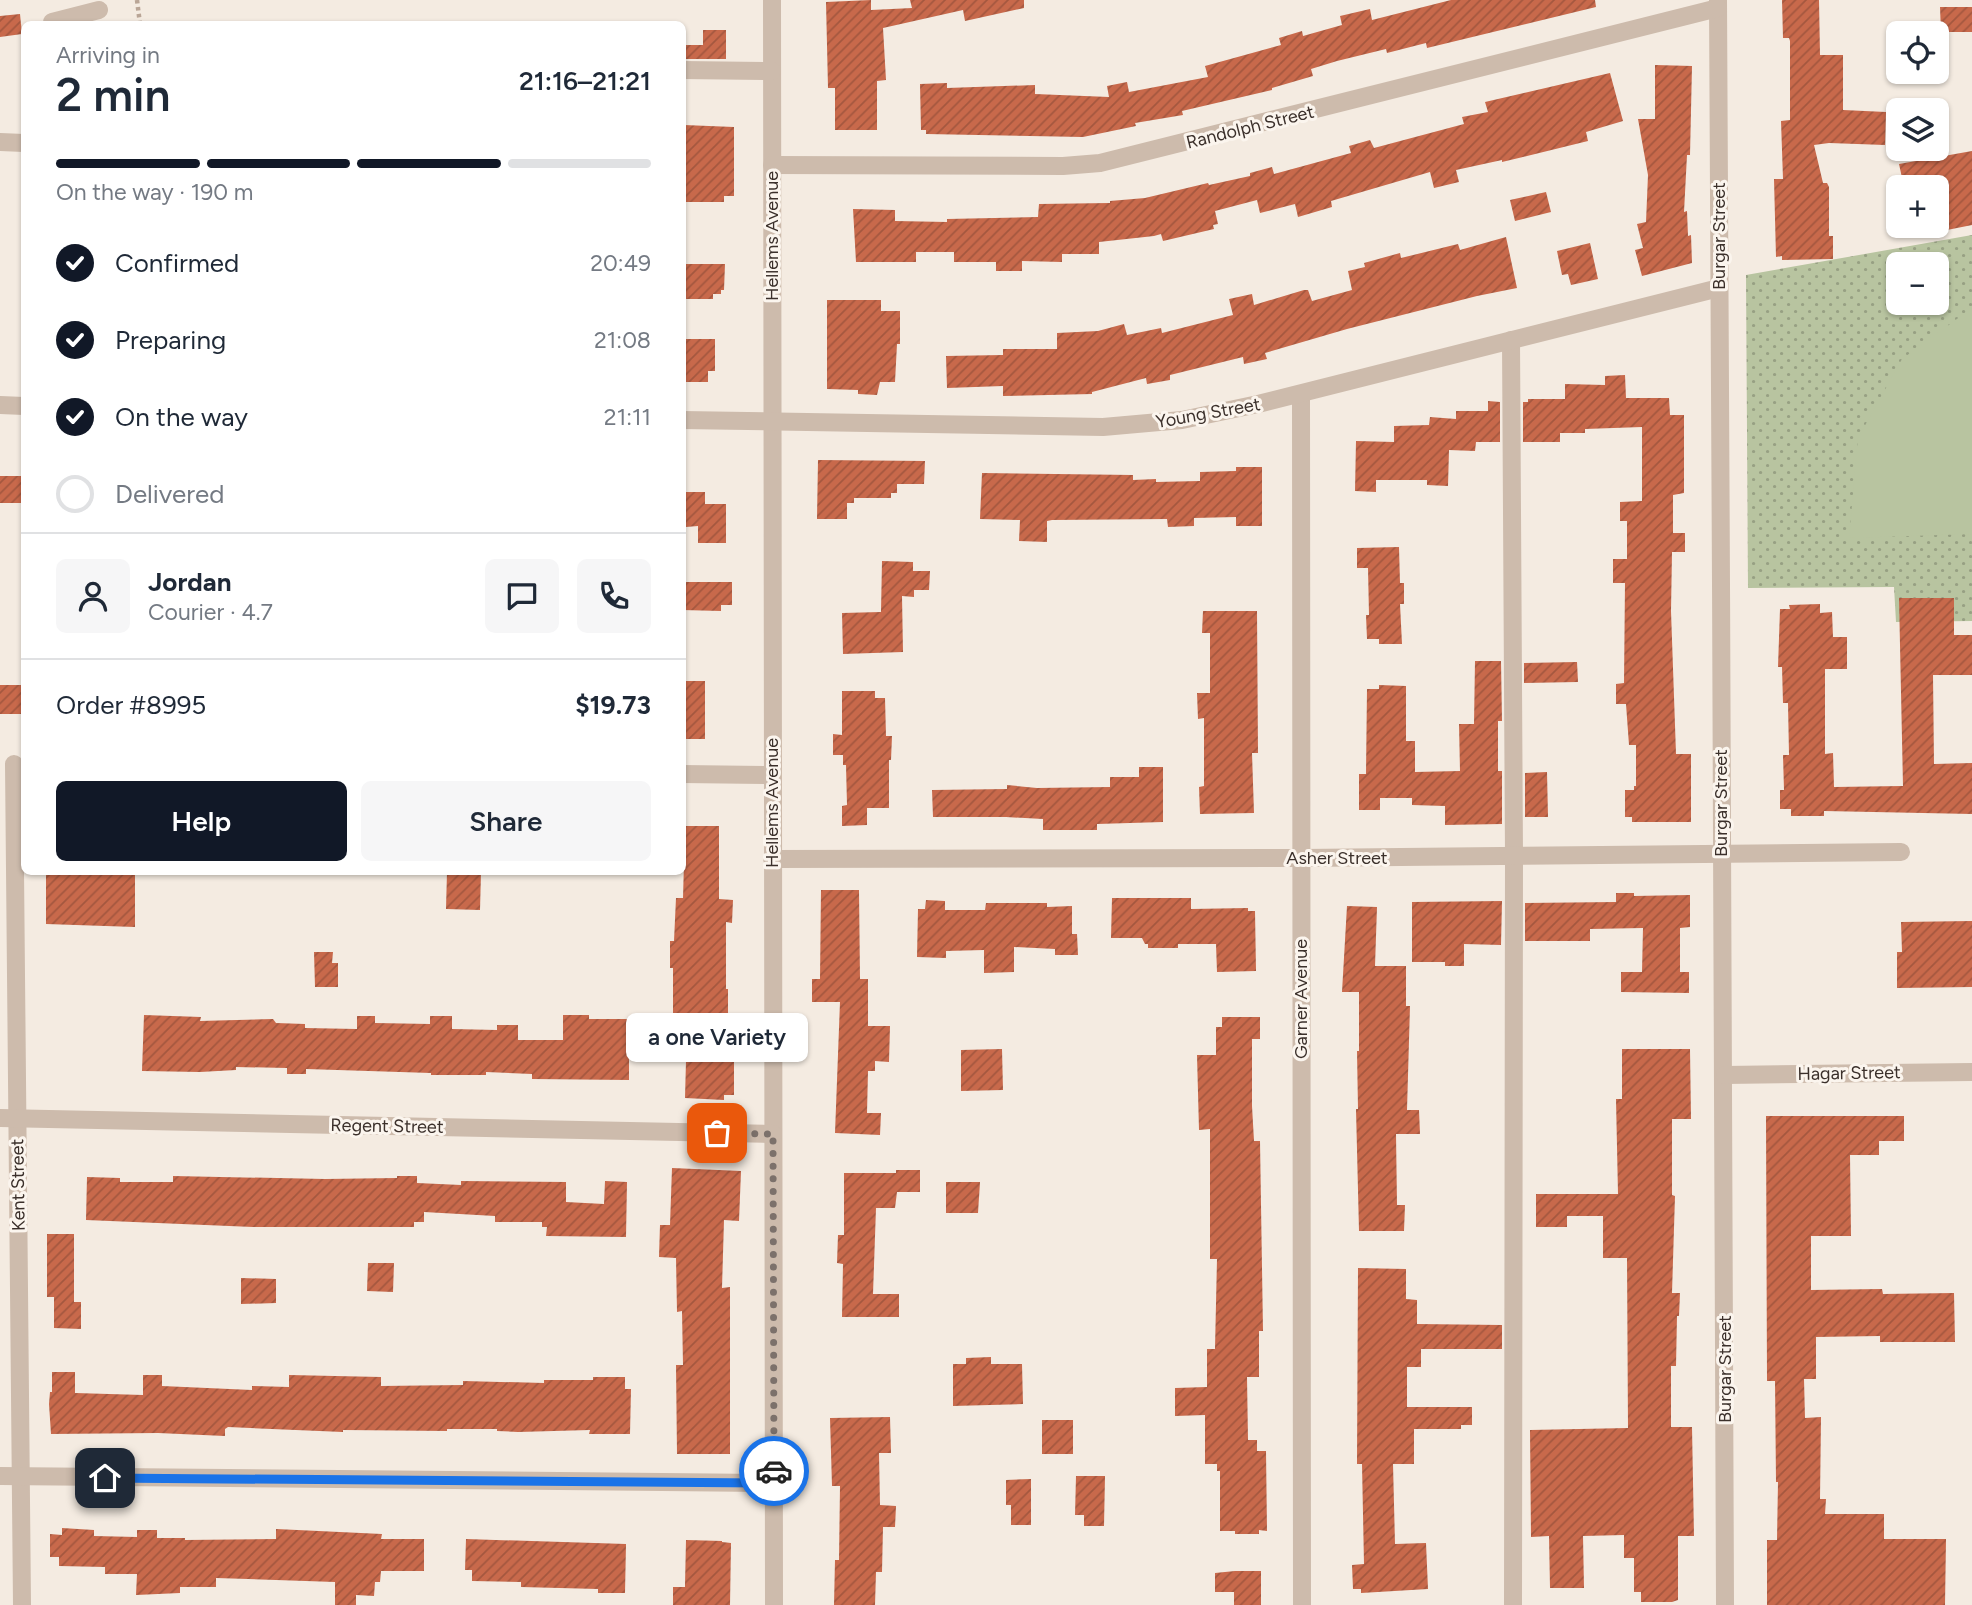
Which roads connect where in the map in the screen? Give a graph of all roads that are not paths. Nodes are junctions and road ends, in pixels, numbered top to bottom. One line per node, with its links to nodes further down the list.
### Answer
1 (772, 0): 6 (street, Hellems Avenue)
2 (1718, 4): 9 (street, Randolph Street); 10 (street, Burgar Street)
3 (99, 10): 4 (street)
4 (56, 21)
5 (686, 69): 6 (street)
6 (772, 71): 9 (street, Hellems Avenue)
7 (0, 142): 8 (street)
8 (21, 143)
9 (772, 165): 16 (street, Hellems Avenue)
10 (1719, 288): 11 (street, Young Street); 21 (street, Burgar Street)
11 (1511, 341): 12 (street, Young Street); 22 (street)
12 (1301, 394): 16 (street, Young Street); 23 (street, Garner Avenue)
13 (0, 405): 14 (street)
14 (21, 405)
15 (686, 420): 16 (street, Young Street)
16 (771, 422): 19 (street, Hellems Avenue)
17 (13, 764): 27 (street, Kent Street)
18 (686, 774): 19 (street)
19 (772, 775): 24 (street, Hellems Avenue)
20 (1901, 852): 21 (street, Asher Street)
21 (1721, 855): 22 (street, Asher Street); 26 (street, Burgar Street)
22 (1514, 856): 23 (street, Asher Street); 35 (street)
23 (1301, 858): 24 (street, Asher Street); 34 (street, Garner Avenue)
24 (772, 859): 28 (street, Hellems Avenue)
25 (1972, 1072): 26 (street, Hagar Street)
26 (1726, 1075): 36 (street, Burgar Street)
27 (9, 1118): 28 (street, Regent Street); 30 (street, Kent Street)
28 (773, 1134): 31 (street, Hellems Avenue)
29 (0, 1476): 30 (street)
30 (21, 1477): 31 (street); 32 (street, Kent Street)
31 (774, 1483): 33 (street, Hellems Avenue)
32 (22, 1605)
33 (774, 1605)
34 (1302, 1605)
35 (1513, 1605)
36 (1726, 1605)

